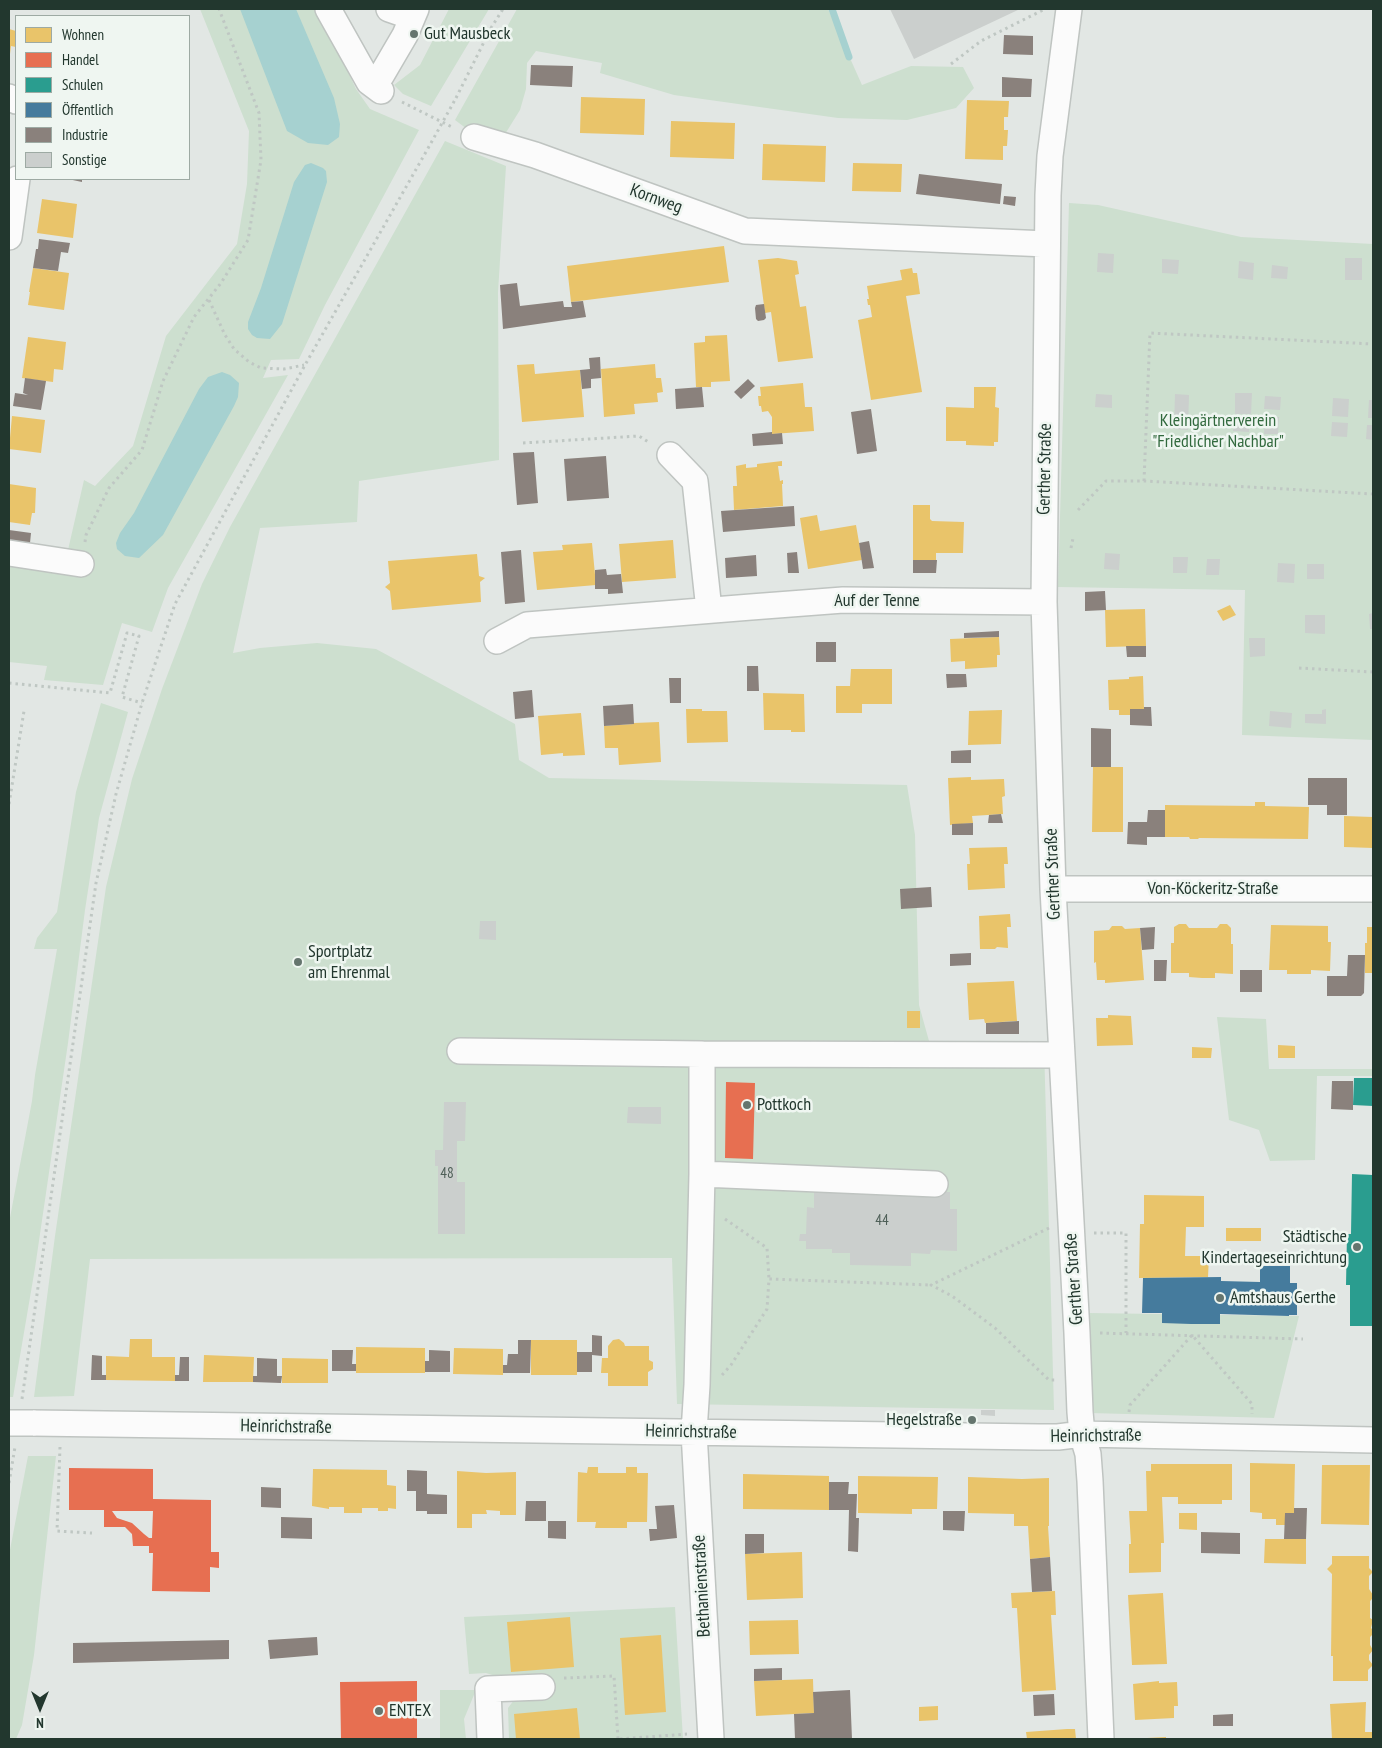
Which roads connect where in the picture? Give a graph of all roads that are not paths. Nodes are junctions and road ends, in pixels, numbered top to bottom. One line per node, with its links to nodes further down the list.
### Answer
1 (328, 9): 4 (street)
2 (389, 9): 4 (street)
3 (1069, 9): 8 (street, Gerther Straße)
4 (414, 13)
5 (474, 138): 8 (street, Kornweg)
6 (17, 180): 7 (street)
7 (9, 237)
8 (1047, 244): 12 (street, Gerther Straße)
9 (670, 455): 13 (street)
10 (9, 553): 11 (street)
11 (81, 564)
12 (1044, 602): 13 (street, Auf der Tenne); 15 (street, Gerther Straße)
13 (709, 610): 14 (street, Auf der Tenne)
14 (497, 641)
15 (1053, 888): 16 (street, Von-Köckeritz-Straße); 19 (street, Gerther Straße)
16 (1373, 889)
17 (460, 1051): 18 (street)
18 (702, 1054): 19 (street); 20 (street, Bethanienstraße)
19 (1062, 1055): 24 (street, Gerther Straße)
20 (702, 1174): 21 (street); 23 (street, Bethanienstraße)
21 (935, 1184)
22 (20, 1423): 23 (street, Heinrichstraße)
23 (694, 1432): 24 (street, Heinrichstraße); 27 (street, Bethanienstraße)
24 (1082, 1434): 25 (street, Heinrichstraße); 29 (street, Gerther Straße)
25 (1373, 1440)
26 (542, 1687): 28 (street)
27 (710, 1736)
28 (490, 1739)
29 (1101, 1739)

